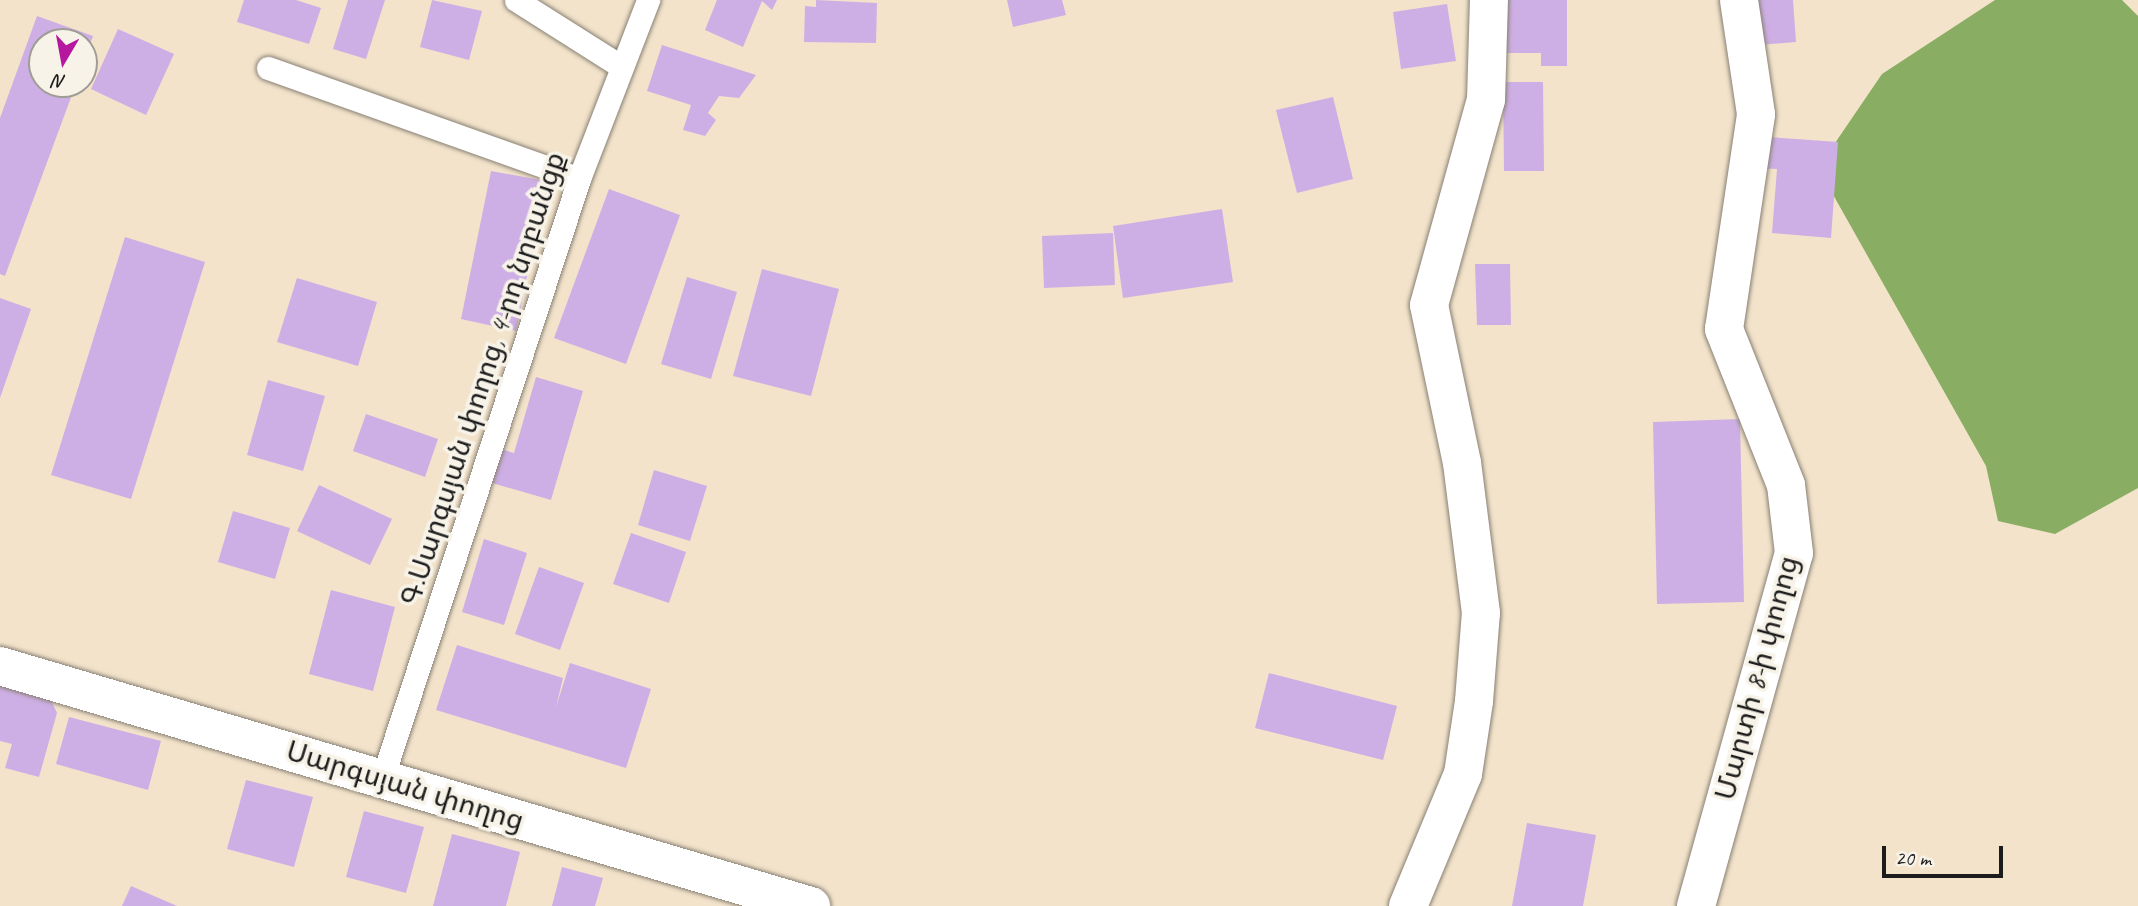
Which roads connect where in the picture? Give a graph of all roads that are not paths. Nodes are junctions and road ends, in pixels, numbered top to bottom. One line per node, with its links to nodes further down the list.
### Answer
1 (516, 0): 6 (lane)
2 (648, 0): 6 (lane, Գ.Սարգսյան փողոց, 4-րդ նրբանցք)
3 (1489, 0): 11 (street)
4 (1739, 0): 12 (street, Մարտի 8-ի փողոց)
5 (268, 68): 7 (lane)
6 (622, 68): 7 (lane, Գ.Սարգսյան փողոց, 4-րդ նրբանցք)
7 (579, 179): 9 (lane, Գ.Սարգսյան փողոց, 4-րդ նրբանցք)
8 (0, 666): 9 (street, Սարգսյան փողոց)
9 (382, 779): 10 (street, Սարգսյան փողոց)
10 (811, 906)
11 (1408, 906)
12 (1696, 906)

